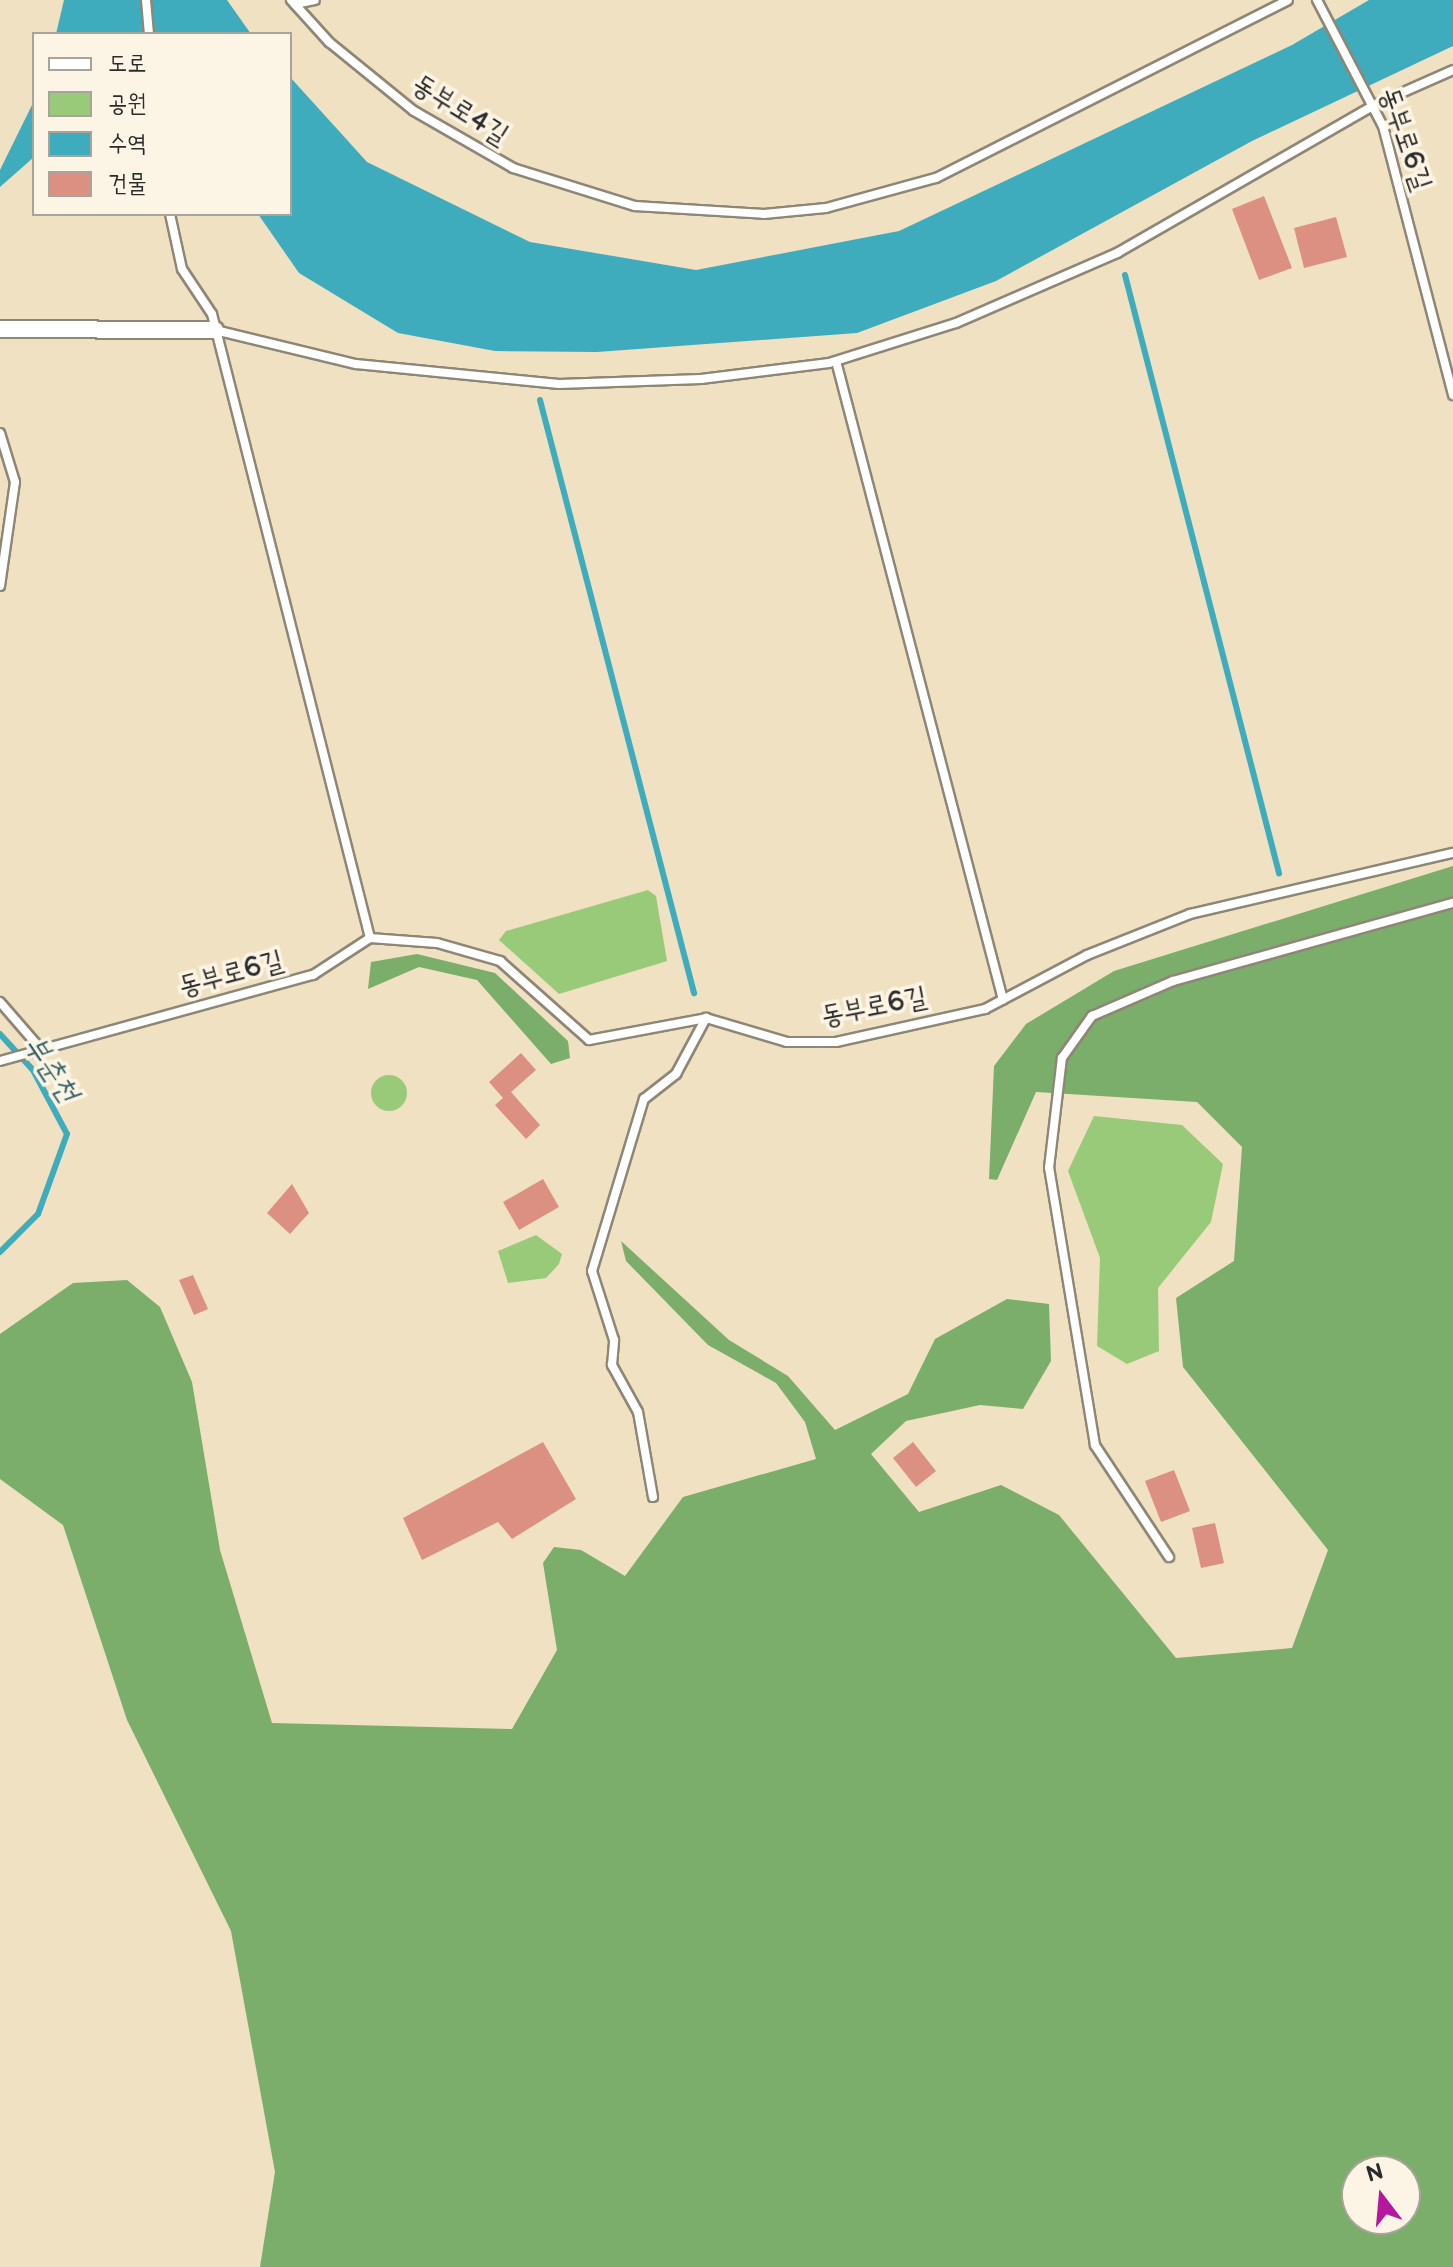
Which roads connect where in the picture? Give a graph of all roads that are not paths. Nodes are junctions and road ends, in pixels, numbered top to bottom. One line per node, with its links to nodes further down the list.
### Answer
1 (146, 0): 6 (lane)
2 (315, 0): 5 (lane)
3 (1288, 0): 5 (lane, 동부로4길)
4 (1317, 0): 8 (lane, 동부로6길)
5 (293, 2)
6 (149, 32)
7 (1453, 70): 8 (lane)
8 (1374, 105): 12 (lane); 13 (lane, 동부로6길)
9 (170, 216): 11 (lane)
10 (0, 329): 11 (street)
11 (215, 330): 12 (lane); 18 (lane)
12 (836, 361): 19 (lane)
13 (1453, 395)
14 (0, 433): 15 (lane)
15 (0, 586)
16 (1453, 853): 19 (lane, 동부로6길)
17 (1453, 903): 25 (lane)
18 (370, 938): 21 (lane, 동부로6길); 22 (lane, 동부로6길)
19 (1003, 1000): 21 (lane, 동부로6길)
20 (0, 1002): 22 (lane)
21 (706, 1018): 24 (lane)
22 (39, 1047): 23 (lane, 동부로6길)
23 (0, 1061)
24 (653, 1497)
25 (1169, 1557)

